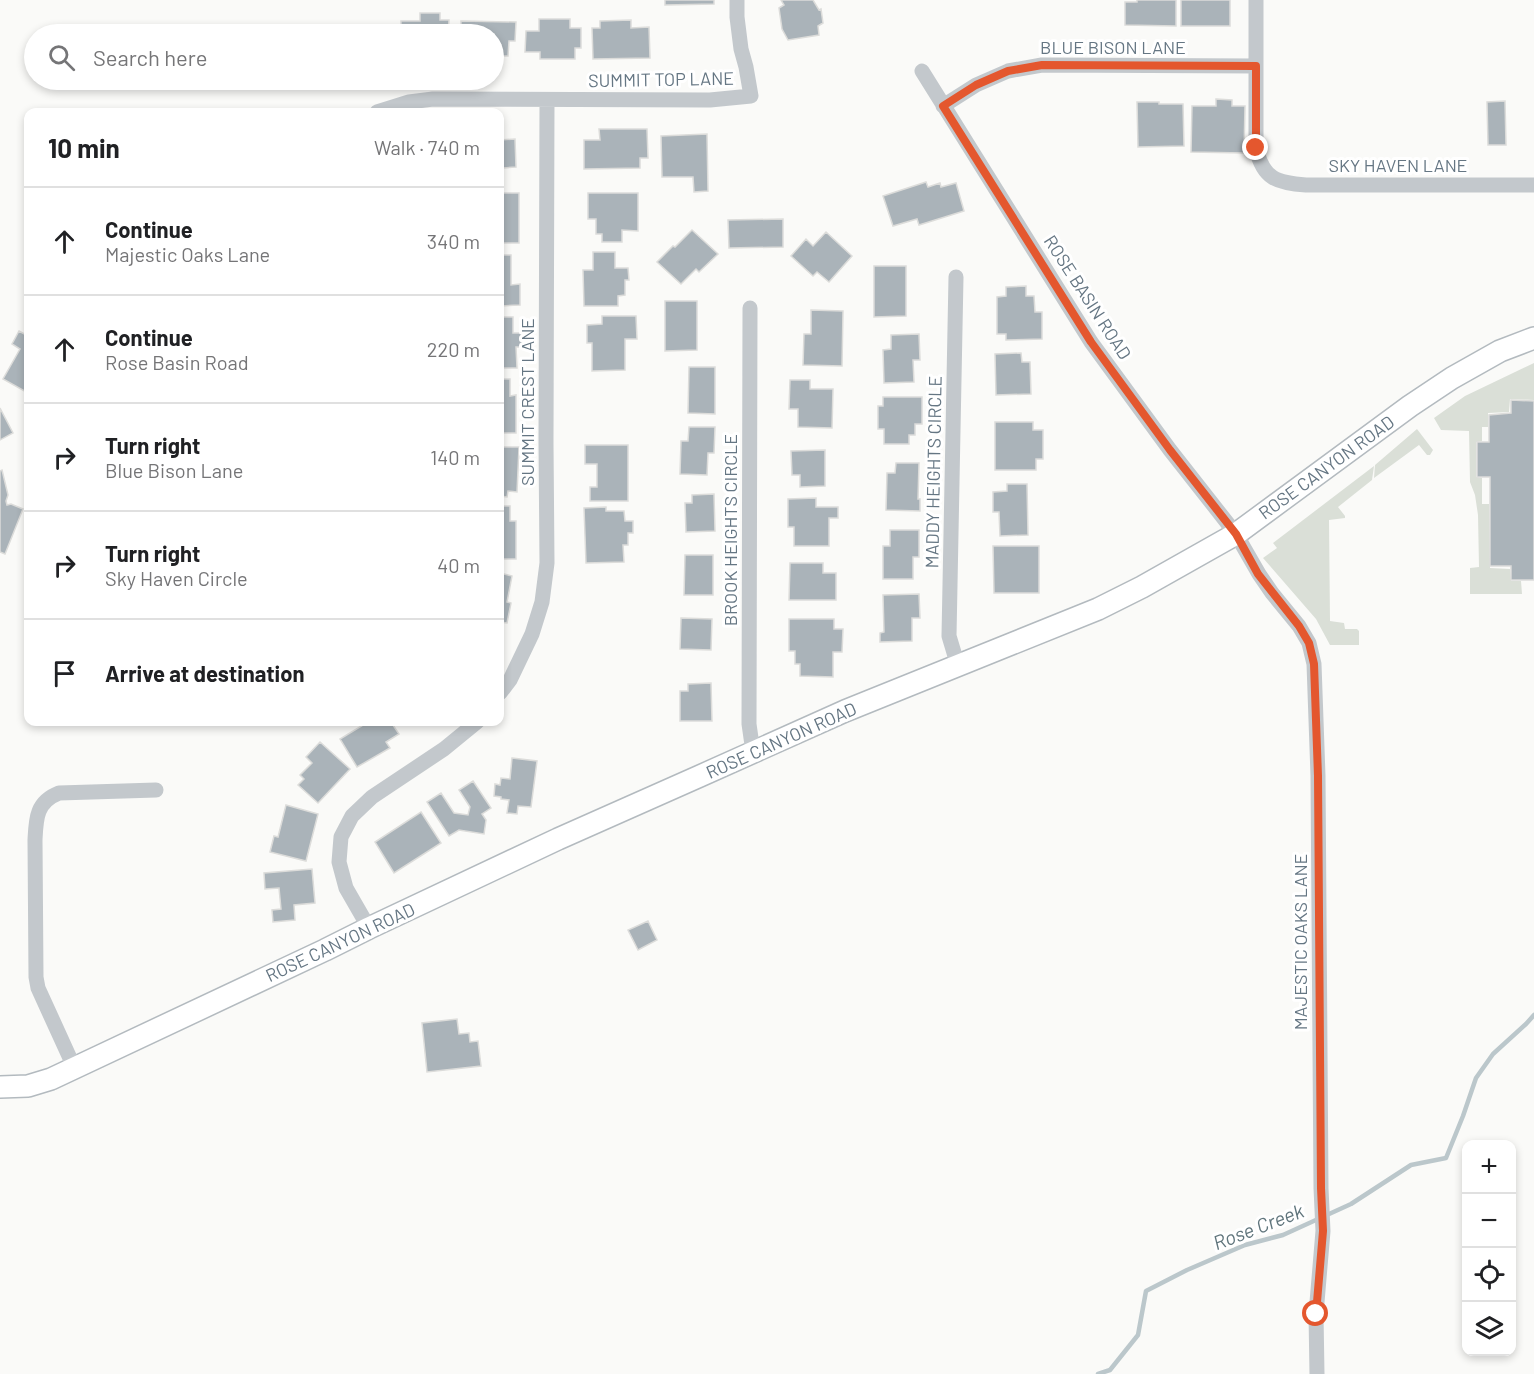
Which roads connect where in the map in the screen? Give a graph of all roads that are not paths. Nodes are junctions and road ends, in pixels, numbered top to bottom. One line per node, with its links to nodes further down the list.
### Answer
1 (737, 0): 5 (street, SUMMIT TOP LANE)
2 (1256, 0): 3 (street)
3 (1256, 66): 6 (street, BLUE BISON LANE); 8 (street, SKY HAVEN LANE)
4 (922, 71): 6 (street, ROSE BASIN ROAD)
5 (547, 100): 7 (street); 14 (street, SUMMIT CREST LANE)
6 (943, 106): 12 (street, ROSE BASIN ROAD)
7 (390, 108)
8 (1534, 185)
9 (956, 277): 13 (street, MADDY HEIGHTS CIRCLE)
10 (750, 309): 16 (street, BROOK HEIGHTS CIRCLE)
11 (1534, 338): 12 (street, ROSE CANYON ROAD)
12 (1236, 534): 13 (street, ROSE CANYON ROAD); 21 (street, MAJESTIC OAKS LANE)
13 (958, 666): 16 (street, ROSE CANYON ROAD)
14 (504, 688)
15 (472, 726): 18 (street)
16 (753, 752): 18 (street, ROSE CANYON ROAD)
17 (156, 790): 19 (street)
18 (369, 928): 19 (street, ROSE CANYON ROAD)
19 (74, 1067): 20 (street, ROSE CANYON ROAD)
20 (0, 1087)
21 (1317, 1374)

